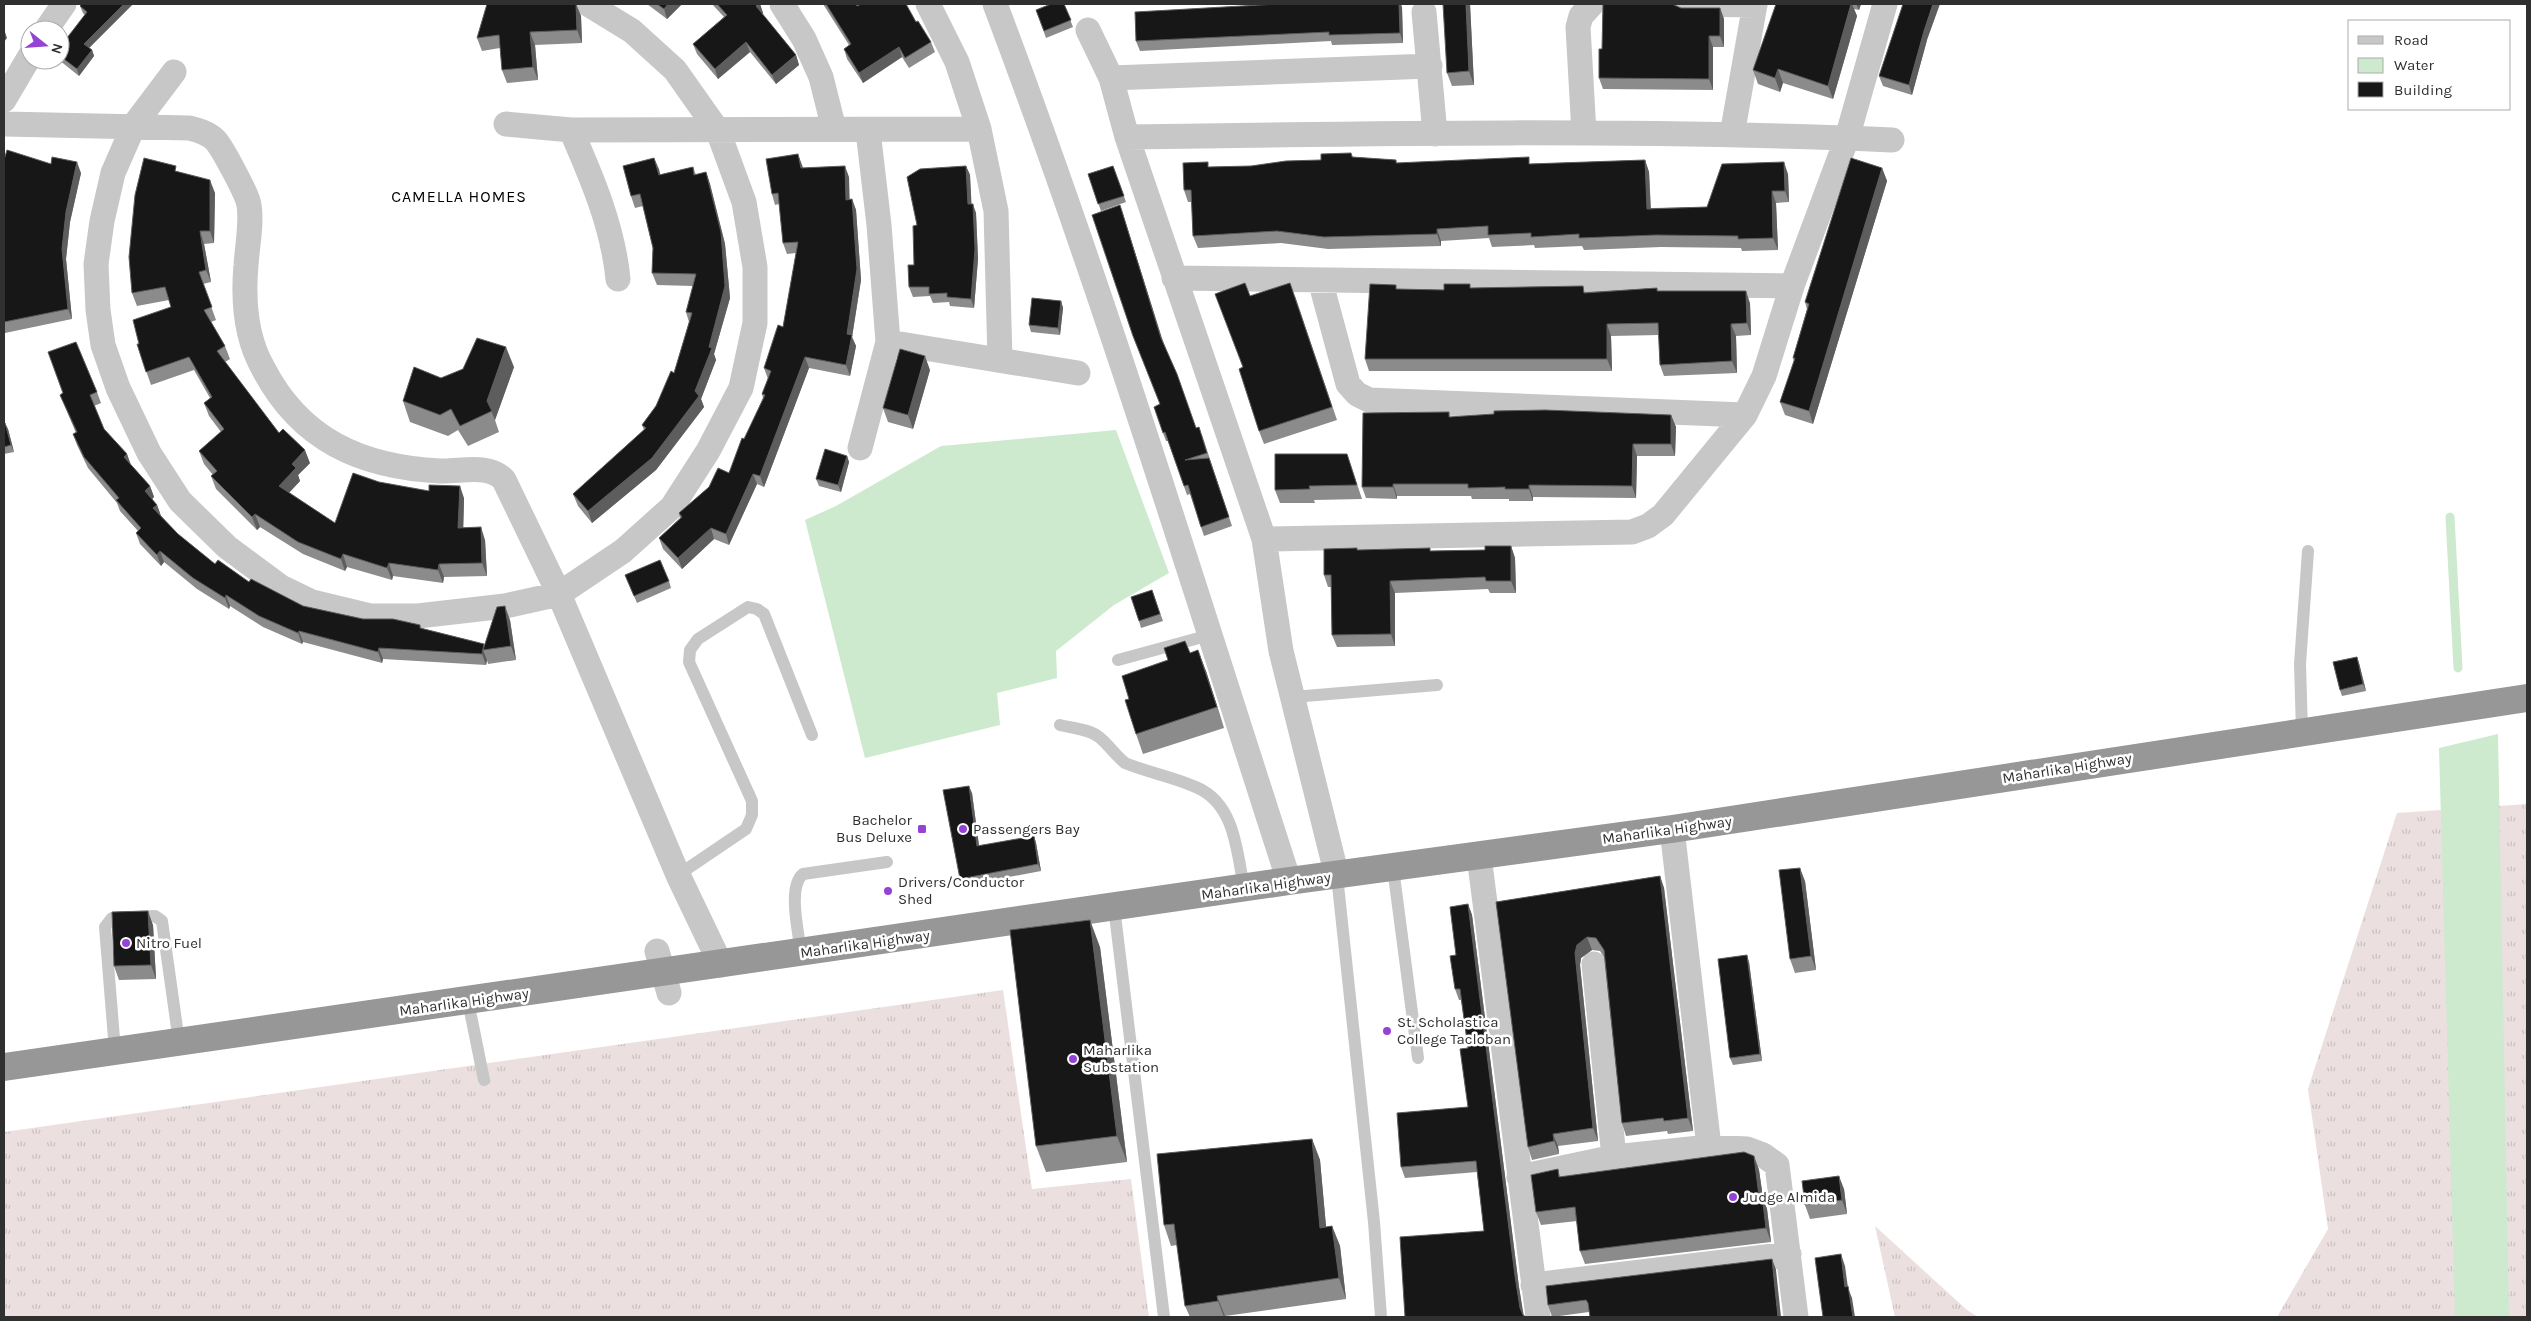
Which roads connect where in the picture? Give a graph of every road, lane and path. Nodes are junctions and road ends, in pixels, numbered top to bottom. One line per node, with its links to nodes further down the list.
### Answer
1 (64, 4): 11 (street)
2 (588, 4): 24 (street)
3 (782, 4): 21 (street)
4 (928, 4): 23 (street)
5 (995, 4): 44 (street)
6 (1592, 4): 26 (street)
7 (1685, 4): 8 (street)
8 (1755, 4): 28 (street)
9 (1886, 4): 30 (street)
10 (1424, 12): 13 (street)
11 (53, 20)
12 (1088, 30): 16 (street)
13 (1430, 66): 16 (street); 27 (street)
14 (22, 70): 17 (street)
15 (174, 72): 20 (street)
16 (1111, 78): 29 (street)
17 (4, 100)
18 (4, 124): 20 (street)
19 (506, 124): 22 (street)
20 (134, 126): 43 (street); 43 (street)
21 (834, 129): 24 (street); 25 (street)
22 (570, 130): 24 (street); 33 (street)
23 (979, 130): 25 (street); 37 (street)
24 (718, 131): 43 (street)
25 (868, 131): 36 (street)
26 (1584, 133): 27 (street); 28 (street)
27 (1435, 134): 29 (street)
28 (1732, 135): 30 (street)
29 (1127, 137): 32 (street)
30 (1846, 138): 31 (street); 35 (street)
31 (1892, 140)
32 (1174, 278): 34 (street); 41 (street)
33 (618, 279)
34 (1320, 280): 35 (street); 39 (street)
35 (1792, 286): 39 (street)
36 (888, 342): 37 (street); 40 (street)
37 (1000, 360): 38 (street)
38 (1078, 373)
39 (1745, 415): 41 (street)
40 (860, 448)
41 (1264, 540): 47 (street)
42 (2308, 551): 50 (lane)
43 (559, 594): 56 (street)
44 (1210, 635): 45 (lane); 58 (street)
45 (1118, 660)
46 (1437, 685): 47 (lane)
47 (1292, 697): 57 (street)
48 (2527, 698): 50 (highway, Maharlika Highway)
49 (1060, 725): 59 (lane)
50 (2302, 732): 52 (highway, Maharlika Highway)
51 (812, 735): 56 (lane)
52 (1672, 829): 53 (highway, Maharlika Highway); 70 (street)
53 (1479, 856): 55 (highway, Maharlika Highway); 72 (street)
54 (887, 862): 61 (lane)
55 (1393, 868): 57 (highway, Maharlika Highway); 67 (lane)
56 (678, 875): 63 (street)
57 (1337, 876): 58 (highway, Maharlika Highway); 76 (lane)
58 (1289, 881): 59 (highway, Maharlika Highway)
59 (1244, 888): 60 (highway, Maharlika Highway)
60 (1114, 907): 61 (highway, Maharlika Highway); 75 (lane)
61 (801, 953): 63 (highway, Maharlika Highway)
62 (1594, 964): 71 (street)
63 (721, 965): 64 (highway, Maharlika Highway)
64 (468, 1001): 65 (highway, Maharlika Highway); 69 (lane)
65 (179, 1042): 66 (highway, Maharlika Highway); 66 (lane)
66 (115, 1051): 68 (highway, Maharlika Highway)
67 (1418, 1058)
68 (4, 1067)
69 (484, 1080)
70 (1709, 1147): 71 (street); 73 (street)
71 (1614, 1157): 72 (street)
72 (1519, 1177): 74 (street)
73 (1789, 1254): 74 (street); 78 (street)
74 (1533, 1285): 77 (street)
75 (1164, 1317)
76 (1381, 1317)
77 (1538, 1317)
78 (1796, 1317)

